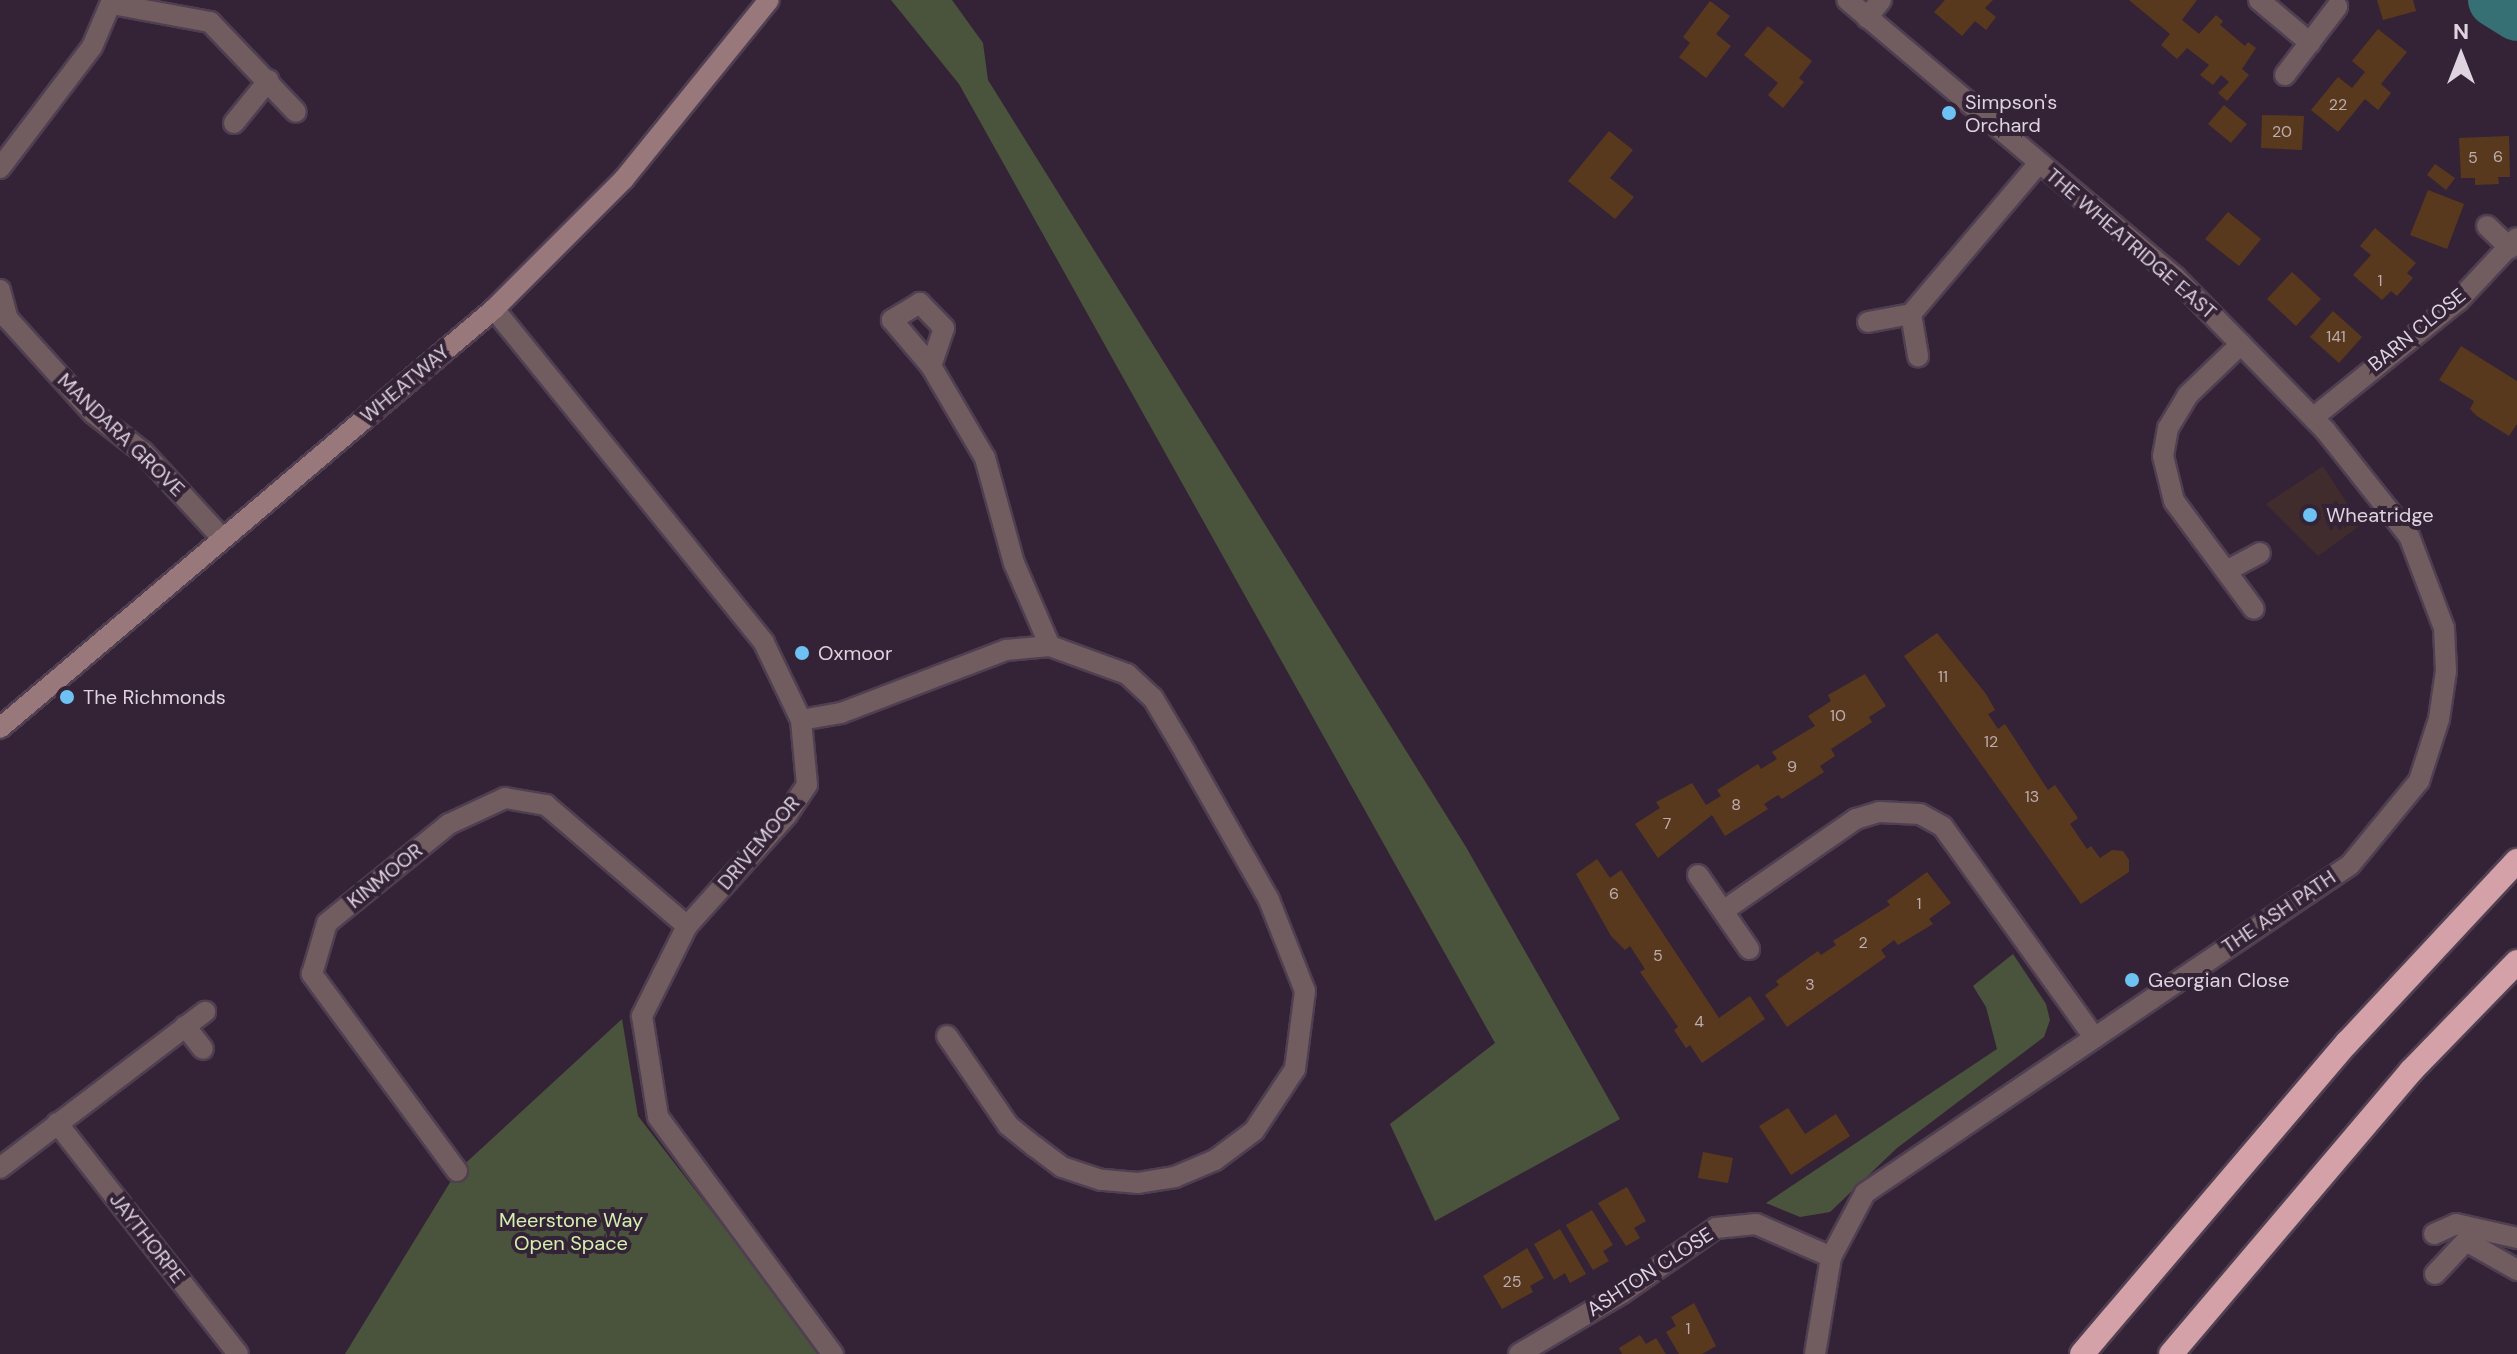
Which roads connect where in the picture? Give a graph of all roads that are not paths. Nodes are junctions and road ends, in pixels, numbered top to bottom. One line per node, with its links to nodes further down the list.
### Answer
1 (769, 0): 18 (street, WHEATWAY)
2 (1847, 0): 7 (street, THE WHEATRIDGE EAST)
3 (1881, 0): 7 (street)
4 (2259, 0): 8 (street)
5 (112, 2): 10 (street); 14 (street)
6 (2337, 7): 8 (street)
7 (1867, 18): 13 (street, THE WHEATRIDGE EAST)
8 (2310, 43): 9 (street)
9 (2285, 75)
10 (269, 80): 11 (street); 12 (street)
11 (296, 112)
12 (234, 123)
13 (2039, 163): 19 (street); 21 (street, THE WHEATRIDGE EAST)
14 (0, 168)
15 (2487, 226): 16 (street)
16 (2514, 243): 24 (street, BARN CLOSE)
17 (0, 290): 26 (street, MANDARA GROVE)
18 (494, 309): 26 (street, WHEATWAY); 31 (street, DRIVEMOOR)
19 (1911, 314): 20 (street); 22 (street)
20 (1868, 322)
21 (2241, 344): 24 (street, THE WHEATRIDGE EAST); 28 (street)
22 (1918, 356)
23 (931, 366): 30 (street)
24 (2314, 417): 25 (street, THE WHEATRIDGE EAST)
25 (2393, 511): 42 (street, THE ASH PATH)
26 (222, 538): 32 (street, WHEATWAY)
27 (2260, 553): 28 (street)
28 (2228, 570): 29 (street)
29 (2254, 609)
30 (1050, 646): 31 (street); 41 (street)
31 (801, 720): 36 (street, DRIVEMOOR)
32 (0, 728)
33 (2517, 861): 56 (highway)
34 (1698, 875): 35 (street)
35 (1723, 911): 37 (street); 42 (street)
36 (687, 926): 46 (street, KINMOOR); 53 (street, DRIVEMOOR)
37 (1749, 949)
38 (2517, 962): 57 (highway)
39 (205, 1012): 40 (street)
40 (185, 1026): 43 (street); 44 (street)
41 (947, 1036)
42 (2093, 1036): 49 (street, THE ASH PATH)
43 (203, 1049)
44 (57, 1123): 45 (street); 52 (street, JAYTHORPE)
45 (0, 1168)
46 (457, 1171)
47 (2434, 1234): 48 (street)
48 (2517, 1238)
49 (1831, 1257): 54 (street, ASHTON CLOSE); 55 (street, THE ASH PATH)
50 (2517, 1270): 51 (street)
51 (2435, 1274)
52 (238, 1354)
53 (833, 1354)
54 (1519, 1354)
55 (1815, 1354)
56 (2082, 1354)
57 (2171, 1354)

